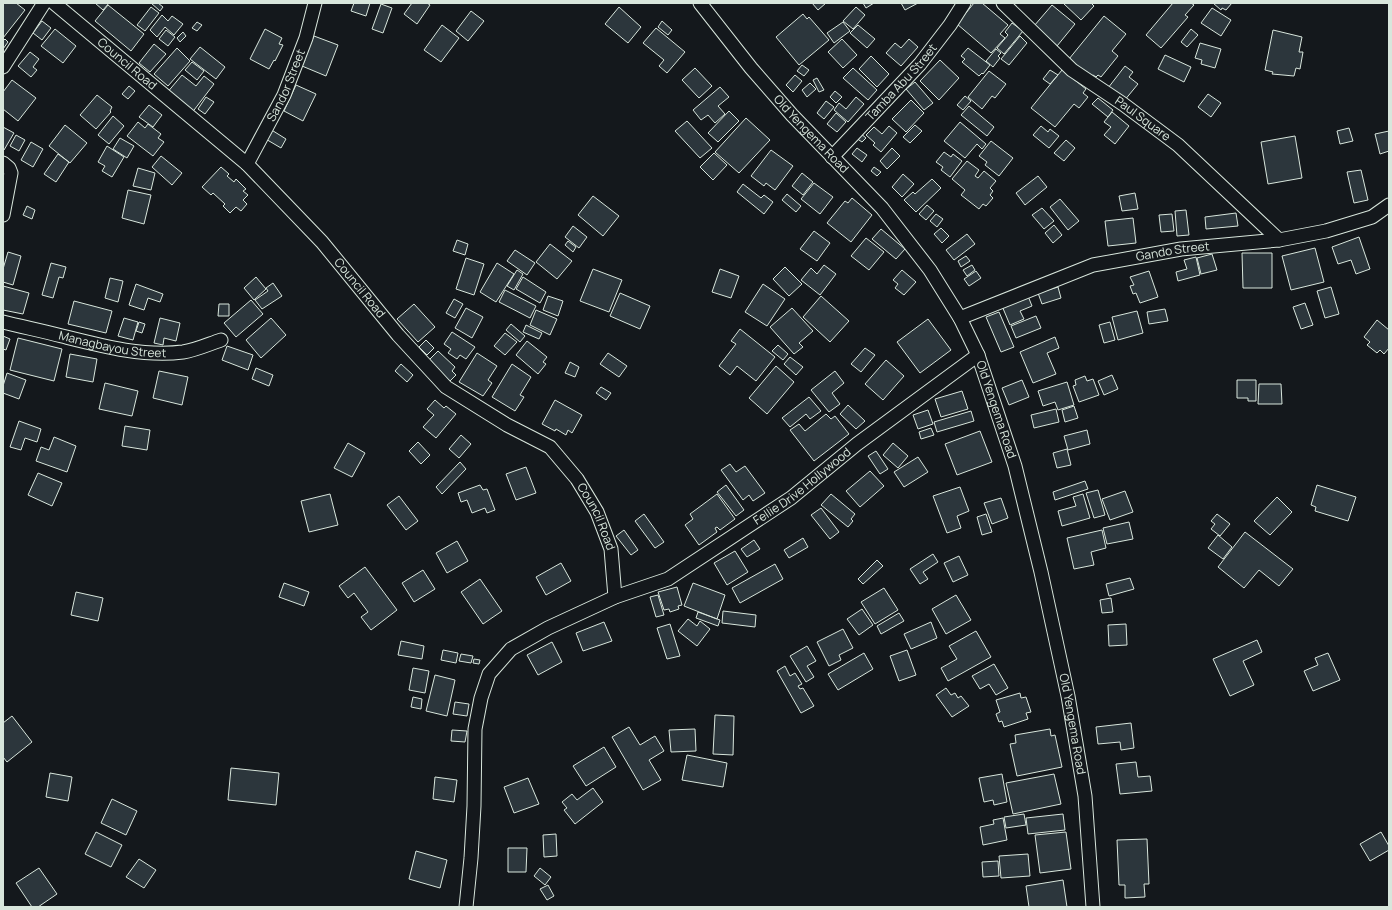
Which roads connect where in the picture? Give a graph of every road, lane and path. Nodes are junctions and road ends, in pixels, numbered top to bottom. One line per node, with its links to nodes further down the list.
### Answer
1 (44, 3): 7 (street)
2 (54, 3): 10 (street, Council Road)
3 (315, 3): 10 (street, Sandor Street)
4 (700, 3): 8 (street, Old Yengema Road)
5 (964, 3): 8 (street, Tamba Abu Street)
6 (1003, 3): 13 (street, Paul Square)
7 (3, 67)
8 (832, 157): 14 (street, Old Yengema Road)
9 (3, 163): 12 (street)
10 (247, 164): 18 (street, Council Road)
11 (1389, 205): 13 (street, Gando Street)
12 (3, 215)
13 (1279, 240): 14 (street, Gando Street)
14 (960, 318): 17 (street, Old Yengema Road)
15 (3, 322): 16 (street, Managbayou Street)
16 (221, 340)
17 (978, 355): 18 (street, Fellie Drive Hollywood); 20 (street, Old Yengema Road)
18 (615, 597): 19 (street, Fellie Drive Hollywood)
19 (466, 907)
20 (1093, 907)

